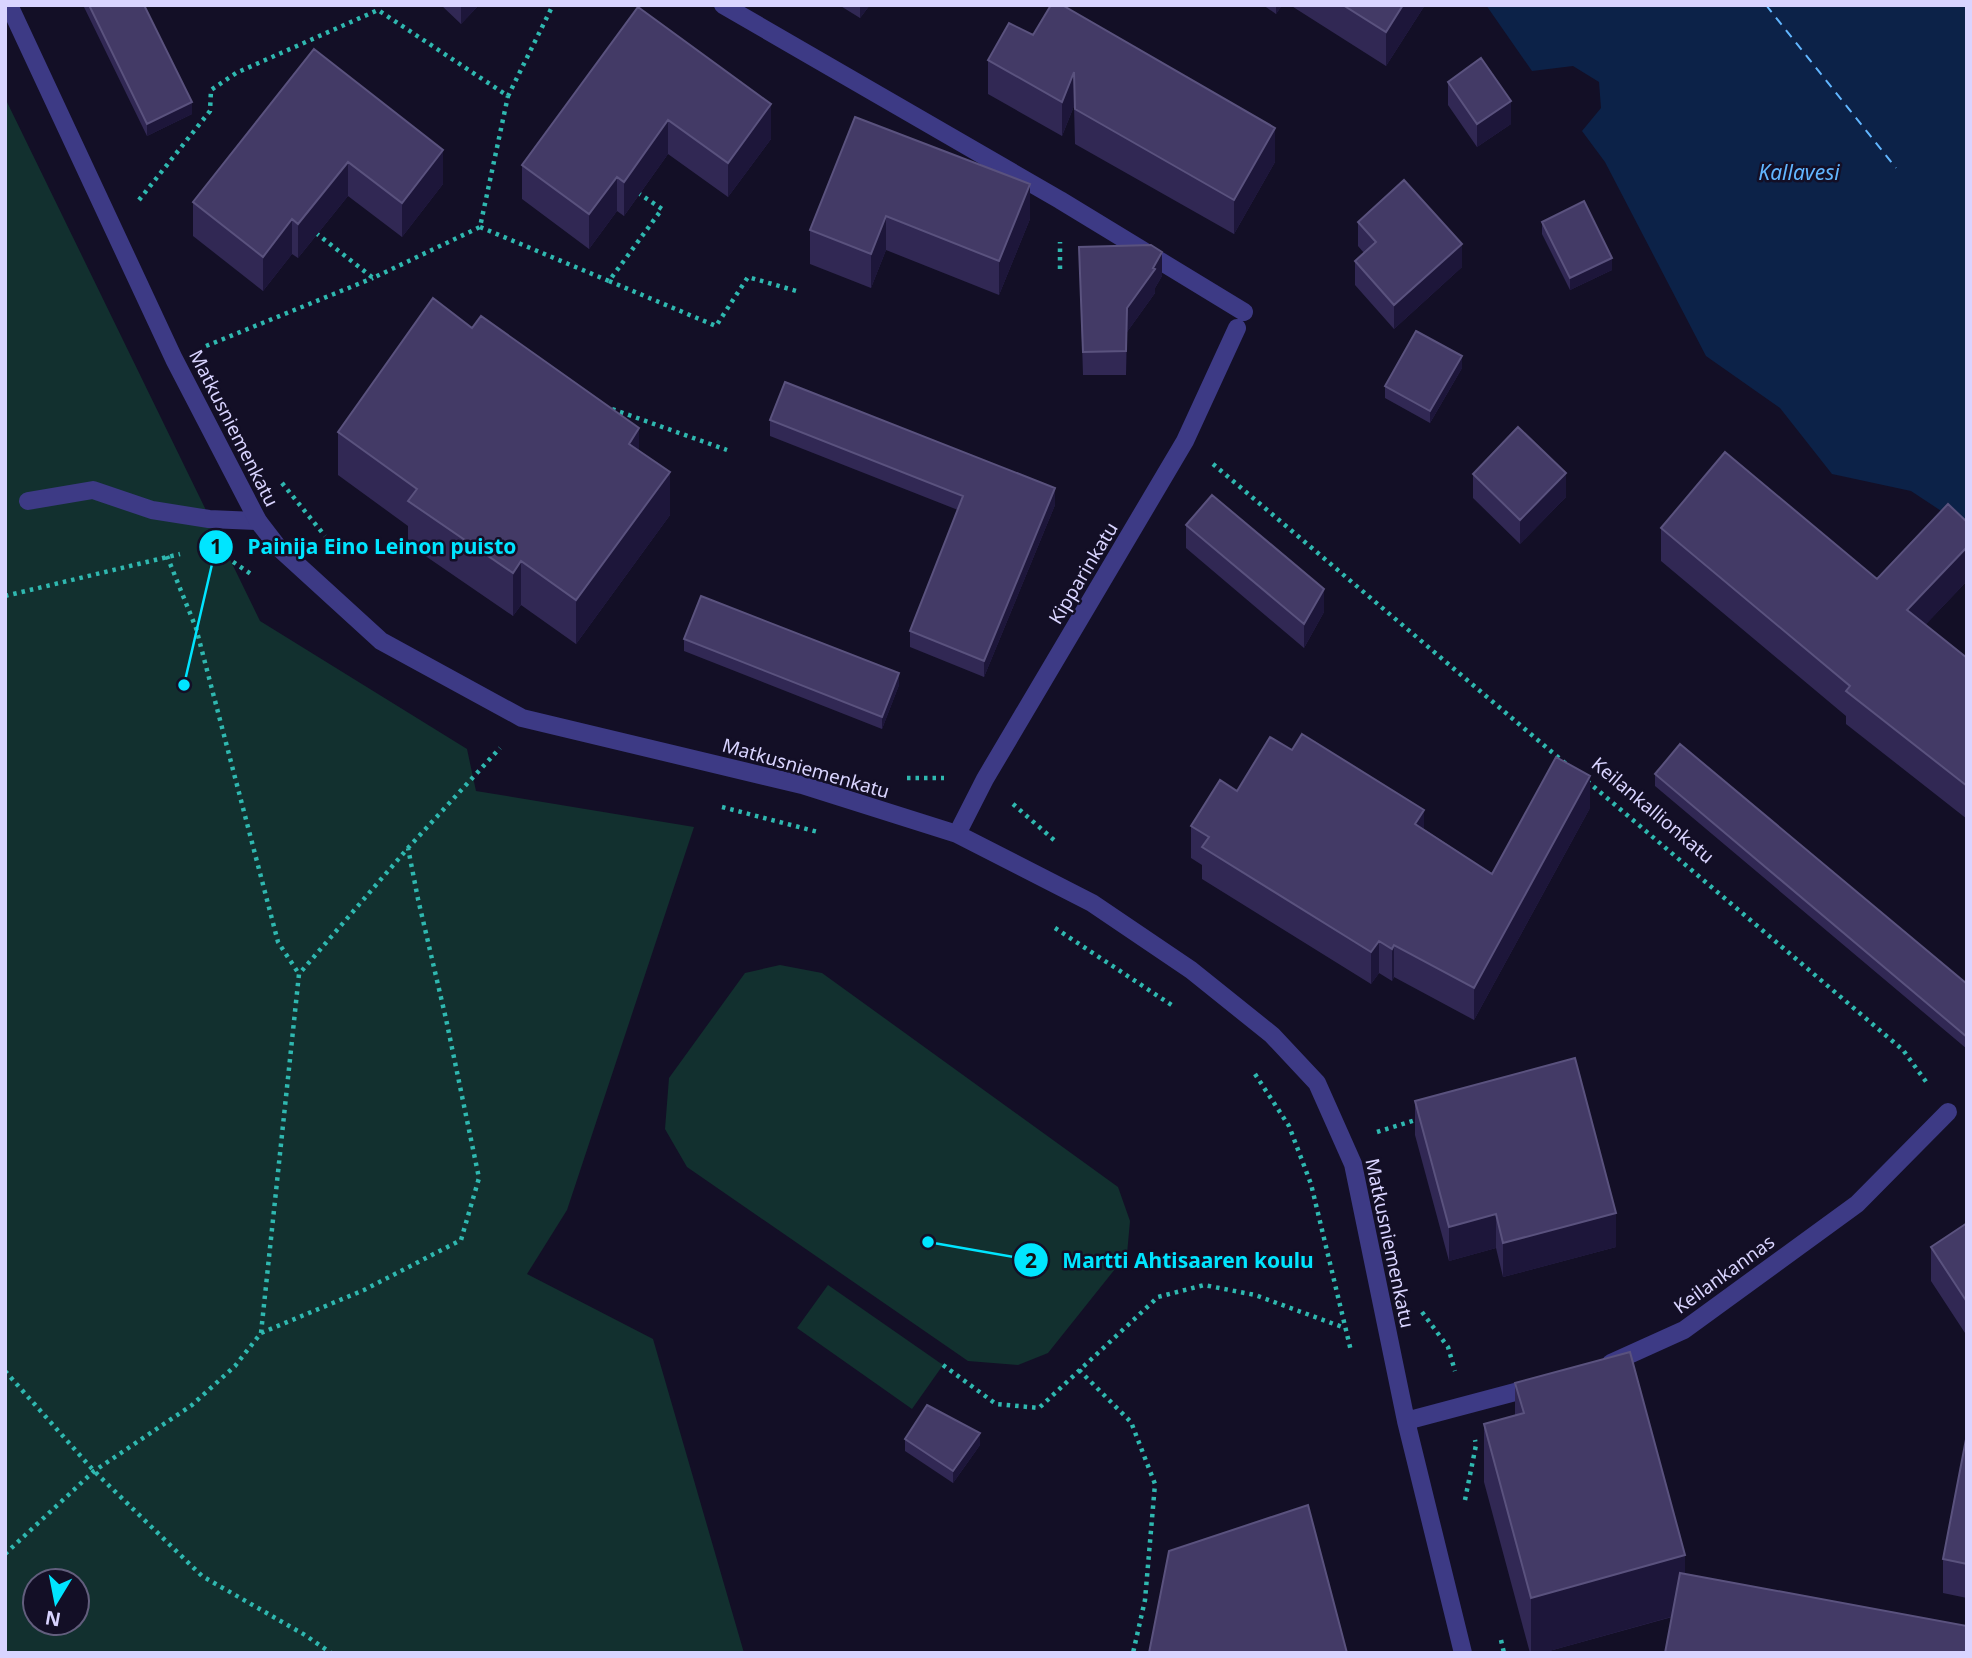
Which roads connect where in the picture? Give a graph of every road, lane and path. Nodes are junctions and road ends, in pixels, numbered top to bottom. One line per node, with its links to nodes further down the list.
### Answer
1 (9, 5): 18 (street, Matkusniemenkatu)
2 (553, 5): 5 (path)
3 (723, 5): 15 (street, Kipparinkatu)
4 (380, 8): 5 (path); 7 (path)
5 (508, 96): 8 (path)
6 (638, 193): 11 (path)
7 (135, 205)
8 (480, 228): 10 (path); 11 (path)
9 (316, 233): 10 (path)
10 (373, 278): 13 (path)
11 (609, 281): 12 (path)
12 (800, 292)
13 (203, 347)
14 (604, 407): 16 (path)
15 (1185, 441): 27 (path, Keilankallionkatu); 31 (street, Kipparinkatu)
16 (727, 450)
17 (28, 501): 18 (street)
18 (257, 521): 24 (street, Matkusniemenkatu)
19 (189, 551): 21 (path)
20 (223, 554): 22 (path)
21 (167, 556): 23 (path); 34 (path)
22 (256, 578)
23 (5, 596)
24 (522, 718): 25 (path); 31 (street, Matkusniemenkatu)
25 (499, 749): 26 (path); 32 (path)
26 (512, 752)
27 (1568, 765)
28 (1578, 774): 37 (path, Keilankallionkatu)
29 (722, 807): 30 (path)
30 (825, 834)
31 (957, 834): 48 (street, Matkusniemenkatu)
32 (408, 848): 34 (path); 41 (path)
33 (1048, 924): 35 (path)
34 (299, 974): 41 (path)
35 (1180, 1012)
36 (1250, 1067): 40 (path)
37 (1948, 1112): 45 (street, Keilankannas)
38 (1422, 1118): 39 (path)
39 (1369, 1134)
40 (1346, 1328): 42 (path); 44 (path)
41 (261, 1333): 49 (path)
42 (1352, 1355)
43 (943, 1365): 44 (path)
44 (1079, 1370): 52 (path)
45 (1595, 1370)
46 (5, 1371): 49 (path)
47 (1556, 1382): 48 (street)
48 (1406, 1421): 53 (street, Matkusniemenkatu)
49 (94, 1471): 50 (path); 51 (path)
50 (5, 1554)
51 (331, 1653)
52 (1133, 1653)
53 (1463, 1653)

